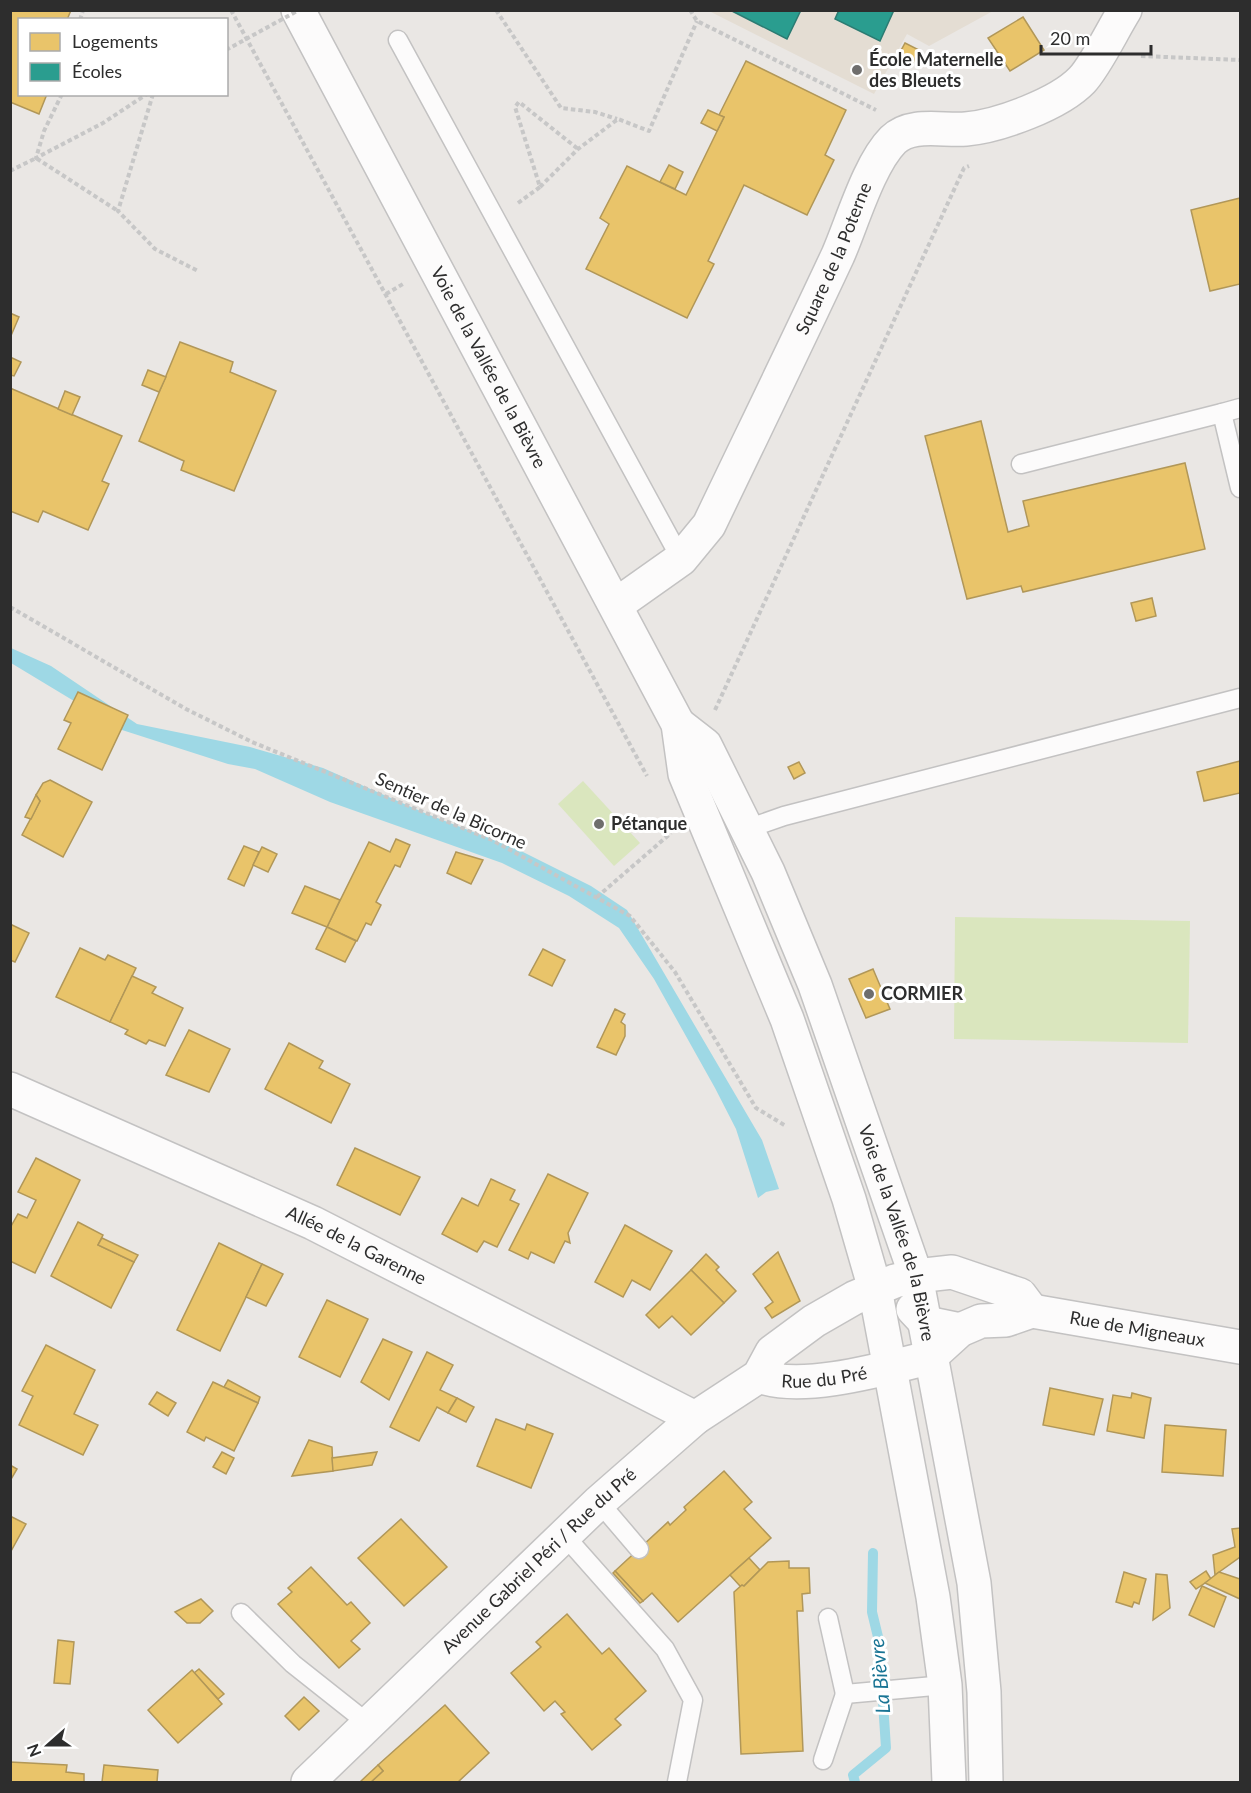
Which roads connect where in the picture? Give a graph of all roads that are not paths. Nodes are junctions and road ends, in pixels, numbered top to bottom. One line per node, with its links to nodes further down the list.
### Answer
1 (298, 10): 9 (main road, Voie de la Vallée de la Bièvre)
2 (1125, 10): 8 (main road, Square de la Poterne)
3 (398, 40): 8 (lane)
4 (1240, 408): 5 (lane)
5 (1222, 413): 6 (lane); 7 (lane)
6 (1021, 464)
7 (1240, 488)
8 (681, 559): 9 (main road, Square de la Poterne)
9 (616, 605): 11 (main road, Voie de la Vallée de la Bièvre)
10 (1240, 698): 12 (lane)
11 (678, 724): 12 (main road, Voie de la Vallée de la Bièvre); 14 (main road, Voie de la Vallée de la Bièvre)
12 (747, 829): 14 (main road, Voie de la Vallée de la Bièvre)
13 (10, 1089): 21 (main road, Allée de la Garenne)
14 (885, 1286): 15 (main road); 16 (main road, Voie de la Vallée de la Bièvre); 19 (main road); 20 (main road)
15 (1032, 1311): 17 (main road, Rue de Migneaux); 18 (main road, Rue de Migneaux)
16 (926, 1323): 17 (main road); 19 (main road, Voie de la Vallée de la Bièvre)
17 (960, 1330): 19 (main road, Rue de Migneaux)
18 (1240, 1347)
19 (911, 1362): 20 (main road, Rue du Pré); 27 (main road, Voie de la Vallée de la Bièvre); 34 (main road, Voie de la Vallée de la Bièvre)
20 (759, 1376): 21 (main road, Avenue Gabriel Péri / Rue du Pré)
21 (695, 1418): 22 (main road, Avenue Gabriel Péri / Rue du Pré)
22 (599, 1502): 23 (main road, Avenue Gabriel Péri / Rue du Pré); 24 (lane)
23 (564, 1535): 29 (main road, Avenue Gabriel Péri / Rue du Pré); 32 (lane)
24 (639, 1549)
25 (241, 1613): 29 (lane)
26 (828, 1618): 28 (lane)
27 (945, 1685): 28 (lane); 33 (main road, Voie de la Vallée de la Bièvre)
28 (845, 1694): 30 (lane)
29 (370, 1725): 31 (main road, Avenue Gabriel Péri / Rue du Pré)
30 (823, 1760)
31 (320, 1772)
32 (677, 1782)
33 (949, 1782)
34 (986, 1782)

